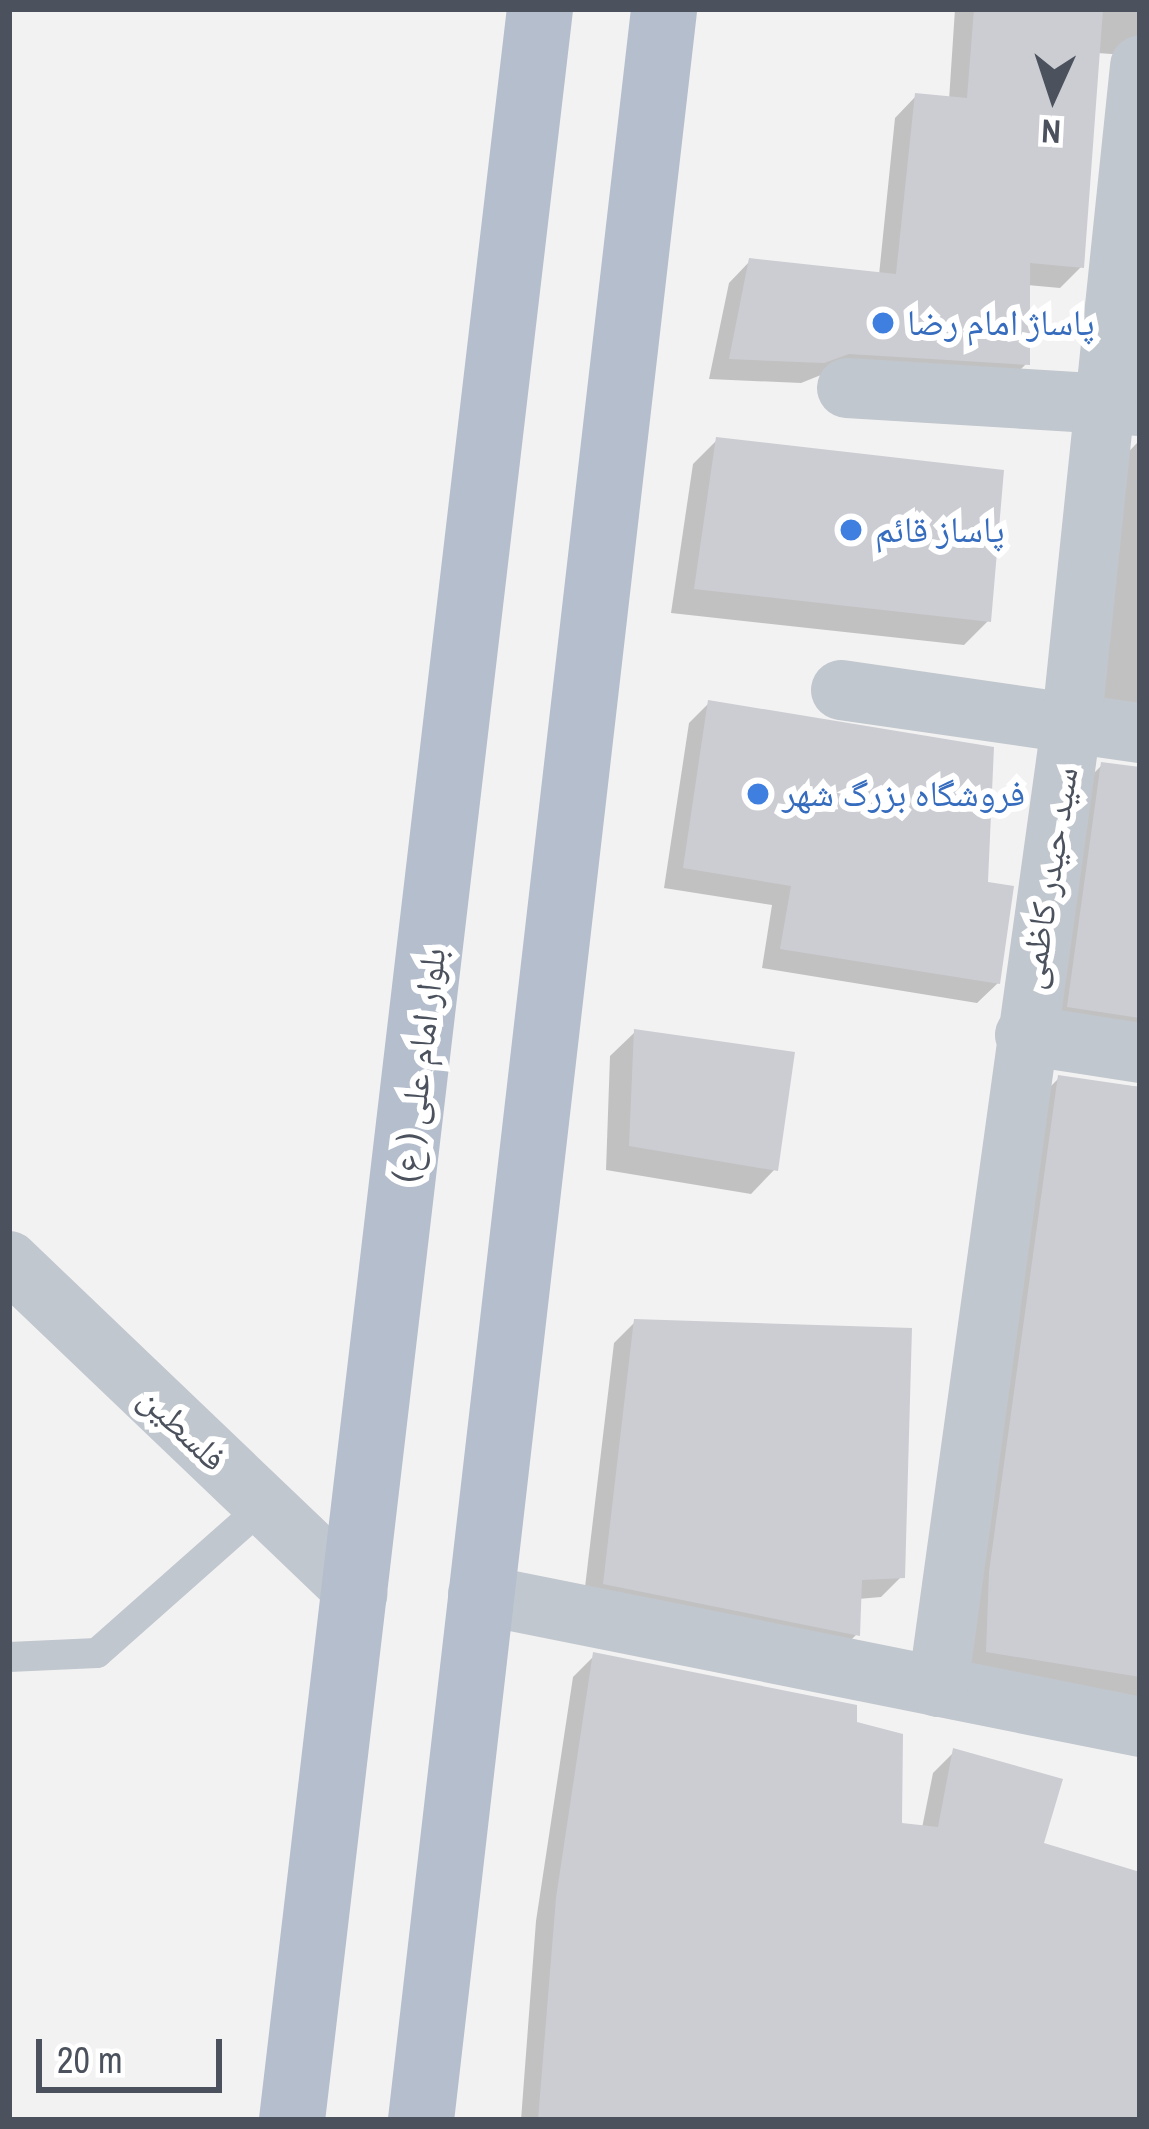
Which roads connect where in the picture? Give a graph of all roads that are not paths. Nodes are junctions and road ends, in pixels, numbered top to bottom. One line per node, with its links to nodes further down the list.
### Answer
1 (540, 9): 13 (main road, بلوار امام علی ( ع))
2 (664, 9): 14 (main road)
3 (1140, 71): 5 (street, سید حیدر کاظمی)
4 (847, 388): 5 (street)
5 (1124, 404): 7 (street, سید حیدر کاظمی)
6 (841, 690): 7 (street)
7 (1072, 719): 8 (street); 9 (street, سید حیدر کاظمی)
8 (1140, 734)
9 (1024, 1035): 10 (street); 16 (street, سید حیدر کاظمی)
10 (1140, 1053)
11 (9, 1261): 12 (street, فلسطین)
12 (264, 1505): 13 (street, فلسطین); 15 (lane)
13 (358, 1594): 18 (main road, بلوار امام علی ( ع))
14 (478, 1594): 16 (street); 19 (main road)
15 (9, 1658)
16 (938, 1687): 17 (street)
17 (1140, 1726)
18 (292, 2120)
19 (421, 2120)

